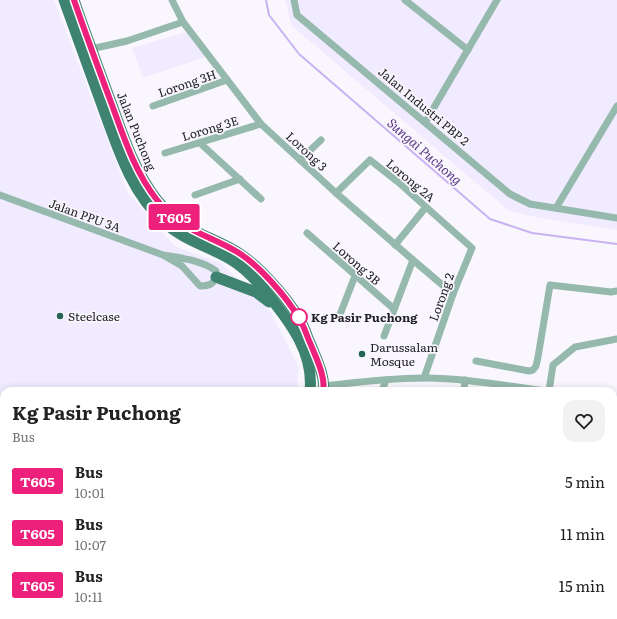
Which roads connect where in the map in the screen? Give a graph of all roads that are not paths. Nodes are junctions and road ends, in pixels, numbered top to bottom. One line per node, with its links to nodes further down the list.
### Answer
1 (64, 0): 38 (main road, Jalan Puchong)
2 (74, 0): 8 (main road, Jalan Puchong)
3 (172, 0): 7 (street, Lorong 3)
4 (294, 0): 13 (street, Jalan Industri PBP 2)
5 (405, 0): 9 (street)
6 (497, 0): 9 (street)
7 (183, 22): 8 (street); 10 (street, Lorong 3)
8 (91, 49): 46 (main road, Jalan Puchong)
9 (468, 50): 13 (street)
10 (228, 80): 11 (street, Lorong 3H); 14 (street, Lorong 3)
11 (153, 106)
12 (617, 106): 25 (street)
13 (426, 122): 25 (street, Jalan Industri PBP 2)
14 (261, 124): 16 (street, Lorong 3E); 18 (street, Lorong 3)
15 (322, 140): 18 (street)
16 (200, 143): 17 (street, Lorong 3E); 19 (street)
17 (165, 153)
18 (300, 160): 20 (street, Lorong 3)
19 (240, 179): 22 (street); 23 (street)
20 (336, 193): 24 (street, Lorong 2A); 28 (street, Lorong 3)
21 (0, 195): 30 (street, Jalan PPU 3A)
22 (195, 195)
23 (261, 198)
24 (426, 207): 28 (street); 29 (street, Lorong 2A)
25 (556, 208): 26 (street, Jalan Industri PBP 2)
26 (617, 218)
27 (307, 233): 32 (street, Lorong 3B)
28 (395, 245): 31 (street, Lorong 3)
29 (472, 248): 35 (street, Lorong 2)
30 (163, 255): 33 (street, Jalan PPU 3A); 33 (street, Jalan PPU 3A)
31 (413, 260): 35 (street, Lorong 3); 36 (street)
32 (355, 276): 36 (street, Lorong 3B); 37 (street)
33 (216, 278): 38 (main road)
34 (617, 291): 41 (street)
35 (453, 294): 42 (street, Lorong 2)
36 (394, 309): 39 (street)
37 (339, 317)
38 (287, 319): 45 (main road, Jalan Puchong)
39 (384, 336)
40 (617, 339): 51 (street)
41 (476, 361)
42 (424, 378): 43 (street); 44 (street)
43 (386, 380): 47 (street); 48 (street)
44 (465, 380): 49 (street); 50 (street)
45 (310, 387)
46 (324, 387)
47 (330, 387)
48 (383, 387)
49 (464, 387)
50 (518, 387)
51 (549, 387)

